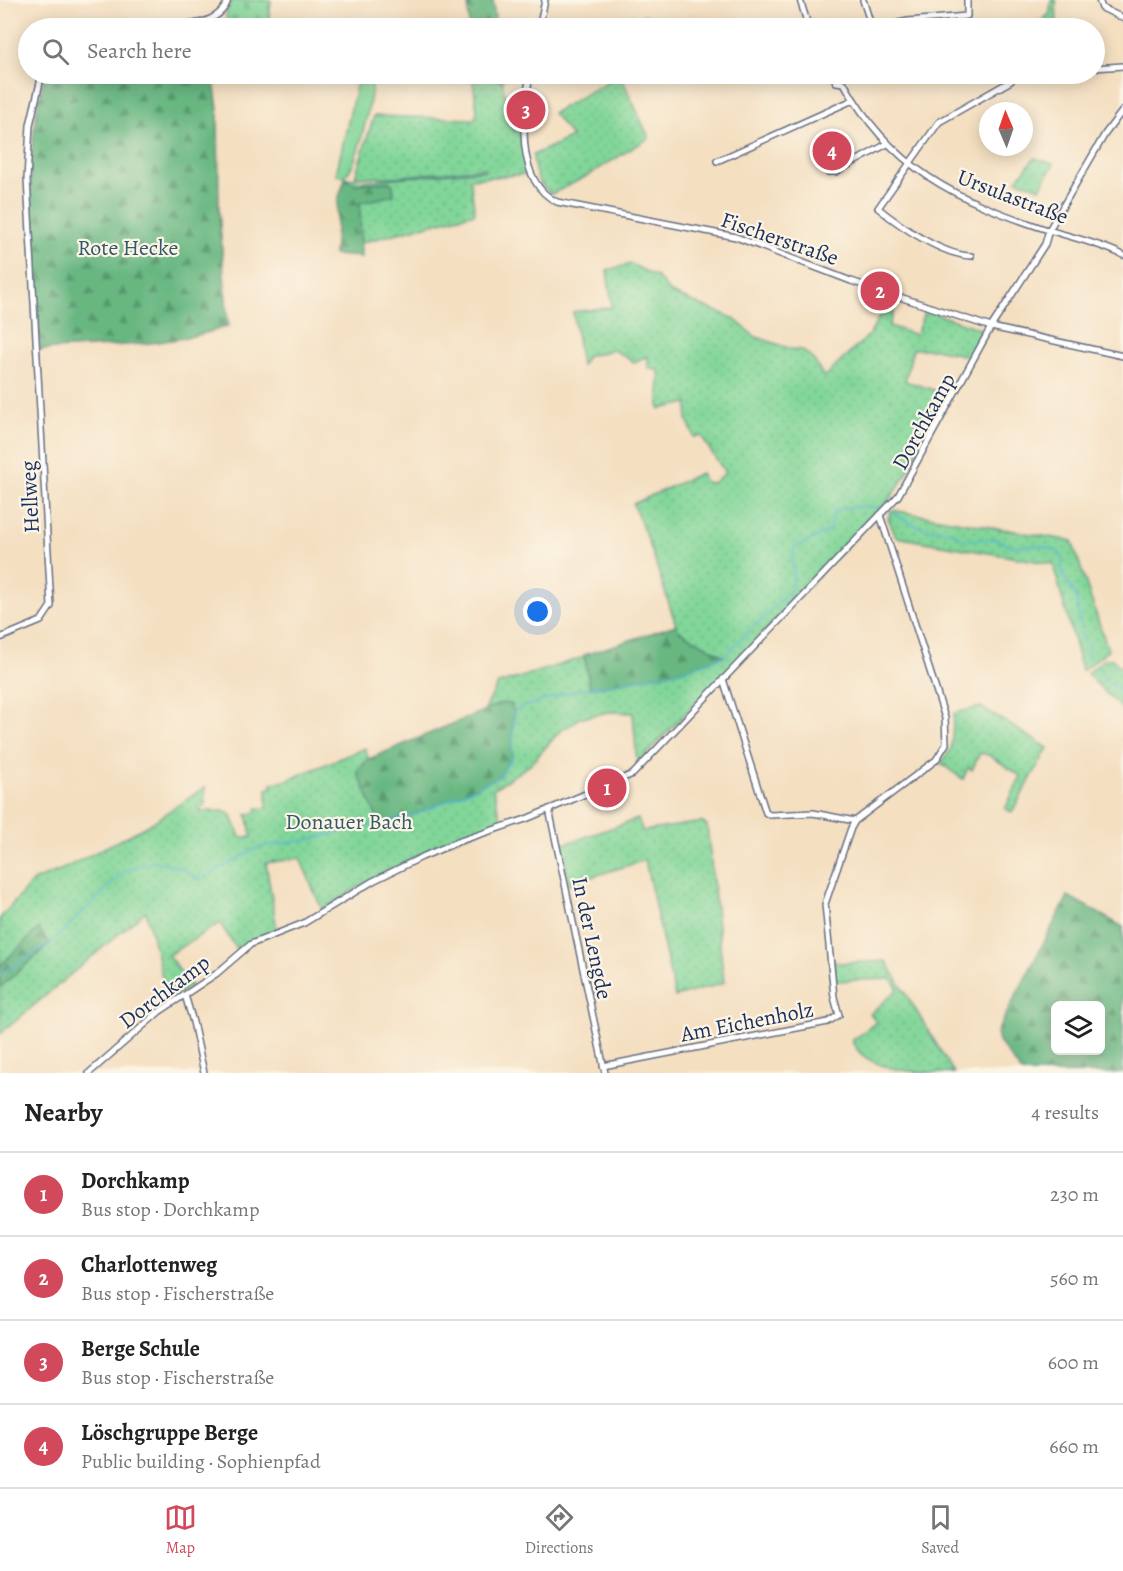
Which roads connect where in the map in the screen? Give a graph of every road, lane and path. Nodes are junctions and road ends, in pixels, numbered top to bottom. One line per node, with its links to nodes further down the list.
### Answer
1 (228, 0): 7 (street)
2 (545, 0): 8 (street)
3 (800, 0): 9 (street)
4 (863, 0): 10 (street)
5 (967, 0): 11 (street)
6 (1101, 1): 12 (street)
7 (211, 18)
8 (541, 18)
9 (806, 18)
10 (870, 18)
11 (943, 18)
12 (1123, 18)
13 (1123, 66): 14 (street)
14 (1105, 67)
15 (40, 84): 31 (street, Hellweg)
16 (529, 84): 28 (street, Fischerstraße)
17 (845, 84): 19 (street, Ursulastraße)
18 (1006, 84): 23 (street)
19 (853, 100): 21 (street, Ursulastraße); 22 (street)
20 (1123, 110): 25 (street, Dorchkamp)
21 (887, 144): 23 (street, Ursulastraße); 24 (street)
22 (717, 161)
23 (909, 165): 25 (street, Ursulastraße); 27 (street)
24 (828, 172)
25 (1049, 230): 26 (street, Ursulastraße); 28 (street, Dorchkamp)
26 (1123, 255)
27 (971, 256)
28 (991, 327): 29 (street, Fischerstraße); 30 (street, Dorchkamp)
29 (1123, 356)
30 (883, 512): 32 (street, Dorchkamp); 34 (street)
31 (0, 638)
32 (723, 679): 33 (street, Dorchkamp); 34 (street)
33 (549, 810): 35 (street, Dorchkamp); 36 (street, In der Lengde)
34 (855, 821): 36 (street, Am Eichenholz)
35 (184, 995): 37 (street, Dorchkamp); 38 (street)
36 (603, 1066): 39 (street, In der Lengde)
37 (89, 1073)
38 (204, 1073)
39 (604, 1073)

